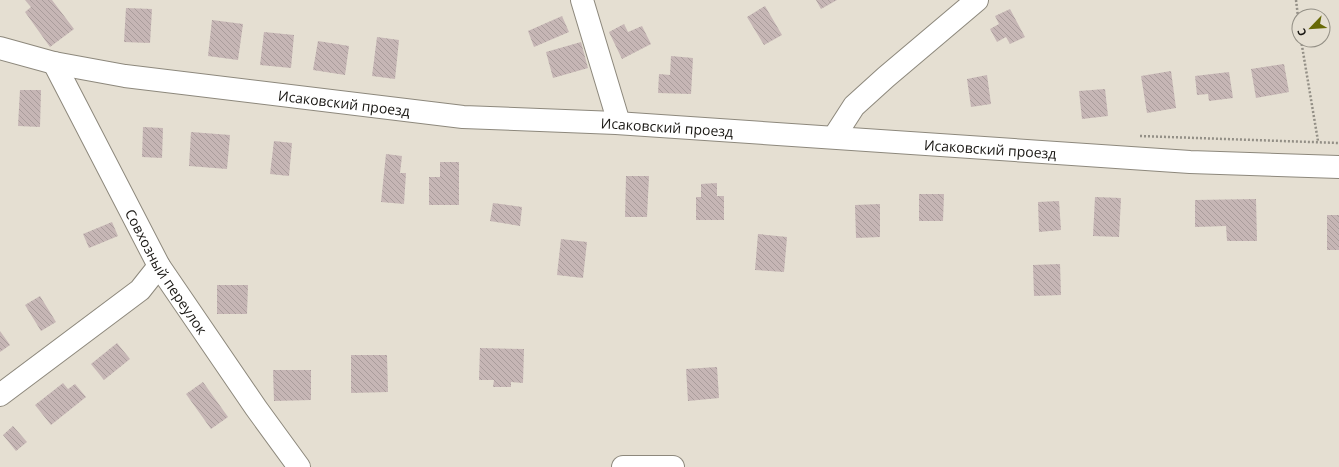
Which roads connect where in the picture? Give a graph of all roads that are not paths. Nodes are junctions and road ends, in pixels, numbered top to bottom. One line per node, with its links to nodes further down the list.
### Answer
1 (582, 0): 5 (street)
2 (977, 0): 6 (street)
3 (0, 48): 4 (street, Исаковский проезд)
4 (54, 63): 5 (street, Исаковский проезд); 8 (street, Совхозный переулок)
5 (619, 123): 6 (street, Исаковский проезд)
6 (834, 137): 7 (street, Исаковский проезд)
7 (1339, 167)
8 (159, 266): 9 (street); 10 (street, Совхозный переулок)
9 (0, 395)
10 (299, 467)
11 (623, 467): 12 (street)
12 (673, 467)

